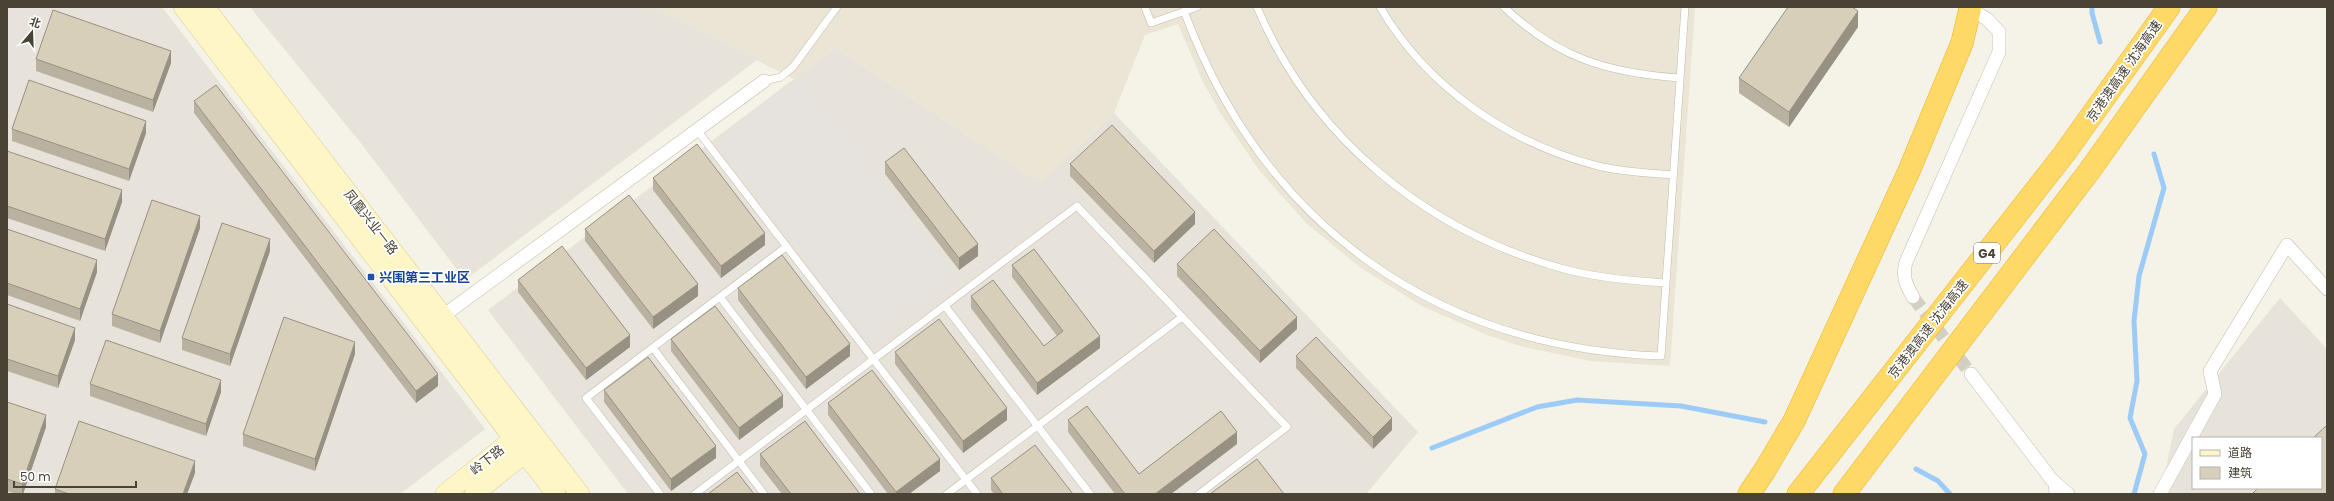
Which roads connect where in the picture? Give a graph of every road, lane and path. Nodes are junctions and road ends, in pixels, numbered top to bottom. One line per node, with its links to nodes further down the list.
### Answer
1 (183, 7): 26 (street, 凤凰兴业一路)
2 (205, 7): 24 (street, 凤凰兴业一路)
3 (837, 7): 15 (lane)
4 (1145, 7): 13 (lane)
5 (1197, 7): 13 (lane)
6 (1257, 7): 19 (lane)
7 (1380, 7): 17 (lane)
8 (1504, 7): 14 (lane)
9 (1685, 7): 14 (lane)
10 (2169, 7): 50 (highway, 京港澳高速 沈海高速 / G4)
11 (2206, 7): 51 (highway, G4)
12 (1969, 8): 22 (street); 49 (highway)
13 (1184, 11): 19 (lane)
14 (1680, 78): 17 (lane)
15 (764, 81): 16 (street)
16 (697, 130): 18 (lane); 24 (street)
17 (1674, 175): 19 (lane)
18 (786, 247): 21 (lane); 28 (lane)
19 (1666, 283)
20 (2327, 288): 54 (street)
21 (720, 296): 27 (lane); 30 (lane)
22 (1913, 297)
23 (945, 306): 25 (lane); 28 (lane); 31 (lane)
24 (443, 315): 26 (street); 32 (street, 凤凰兴业一路)
25 (1182, 316): 31 (lane); 48 (lane)
26 (428, 327): 33 (street, 凤凰兴业一路)
27 (653, 348): 34 (lane); 41 (lane)
28 (873, 360): 30 (lane); 35 (lane)
29 (1971, 374): 36 (street)
30 (807, 410): 34 (lane); 44 (lane)
31 (1037, 426): 35 (lane); 47 (lane)
32 (534, 434): 33 (street, 岭下路); 40 (street, 凤凰兴业一路)
33 (519, 446): 37 (street, 岭下路); 38 (street, 岭下路); 39 (street, 凤凰兴业一路)
34 (739, 461): 42 (lane); 43 (lane)
35 (966, 480): 45 (lane); 46 (lane)
36 (2052, 480): 52 (lane); 53 (street)
37 (445, 494)
38 (474, 494)
39 (556, 494)
40 (580, 494)
41 (660, 494)
42 (696, 494)
43 (764, 494)
44 (871, 494)
45 (947, 494)
46 (977, 494)
47 (1090, 494)
48 (1199, 494)
49 (1748, 494)
50 (1798, 494)
51 (1844, 494)
52 (2053, 494)
53 (2068, 494)
54 (2160, 494)

